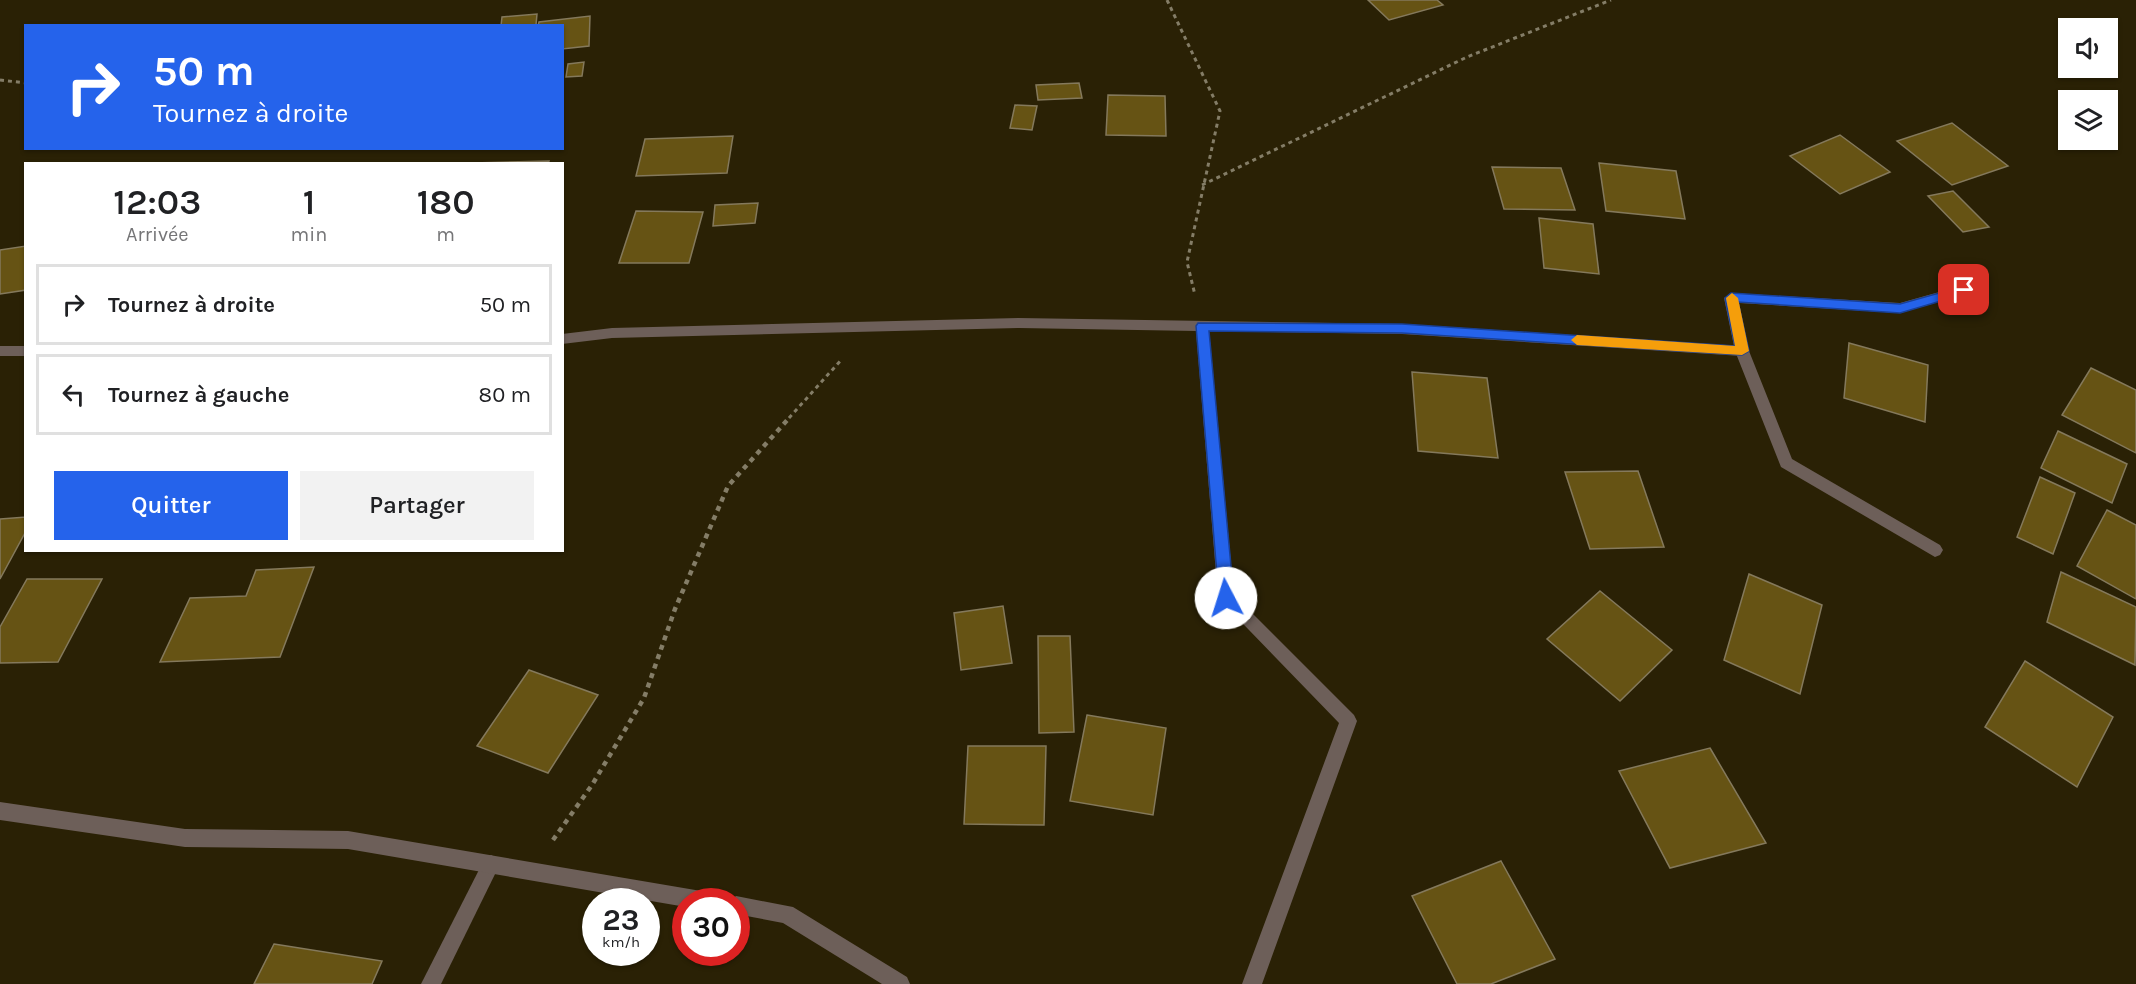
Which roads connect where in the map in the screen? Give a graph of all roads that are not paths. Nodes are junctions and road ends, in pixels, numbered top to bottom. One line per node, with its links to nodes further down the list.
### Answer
1 (1964, 290): 6 (street)
2 (1202, 326): 3 (street); 6 (street); 14 (street)
3 (564, 339)
4 (0, 351): 5 (street)
5 (24, 351)
6 (1742, 351): 7 (street)
7 (1935, 550)
8 (0, 811): 9 (street)
9 (491, 864): 10 (street); 12 (street)
10 (672, 895)
11 (750, 908): 13 (street)
12 (431, 984)
13 (900, 984)
14 (1252, 984)

